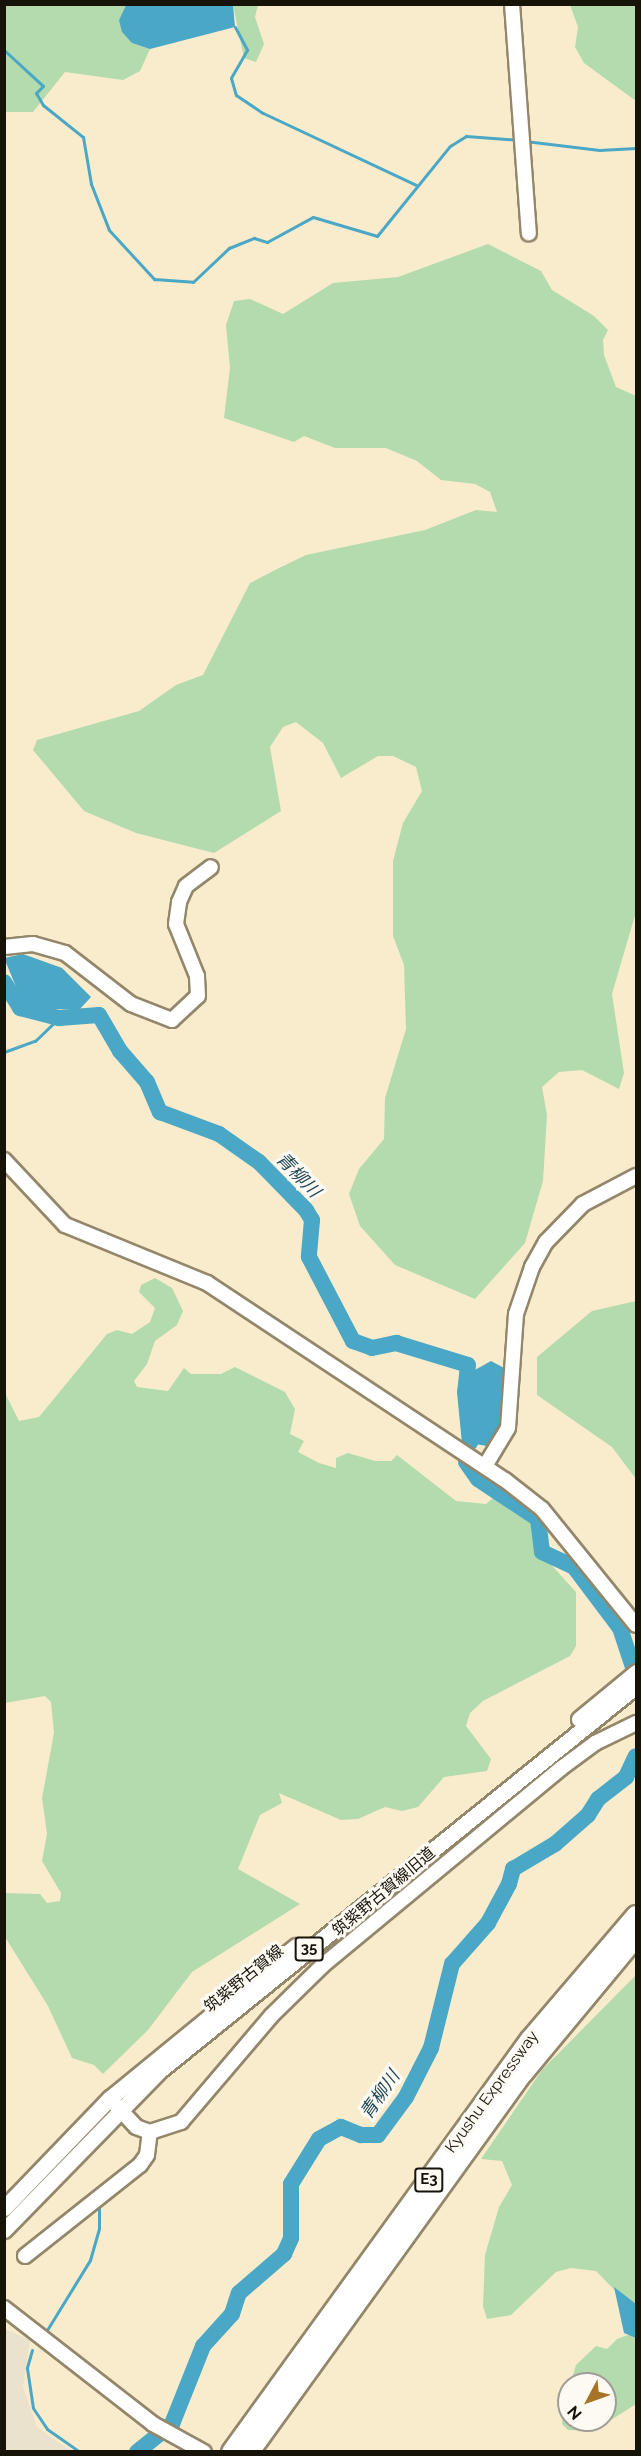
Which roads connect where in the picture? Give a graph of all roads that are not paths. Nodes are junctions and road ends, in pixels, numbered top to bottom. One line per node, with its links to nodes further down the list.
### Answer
1 (512, 4): 2 (street)
2 (529, 233)
3 (211, 867): 4 (street)
4 (4, 946)
5 (4, 1160): 7 (street)
6 (636, 1176): 7 (street)
7 (485, 1466): 8 (street)
8 (636, 1624)
9 (633, 1681): 13 (main road, 筑紫野古賀線 / 35)
10 (636, 1723): 14 (street, 筑紫野古賀線旧道)
11 (636, 1915): 20 (highway, Kyushu Expressway / E3)
12 (636, 1938): 21 (highway, Kyushu Expressway / E3)
13 (114, 2103): 14 (street); 15 (main road, 筑紫野古賀線 / 35); 16 (main road, 筑紫野古賀線 / 35)
14 (150, 2132): 17 (street)
15 (4, 2208)
16 (4, 2230)
17 (25, 2256)
18 (4, 2308): 19 (street)
19 (204, 2451)
20 (231, 2451)
21 (250, 2451)

